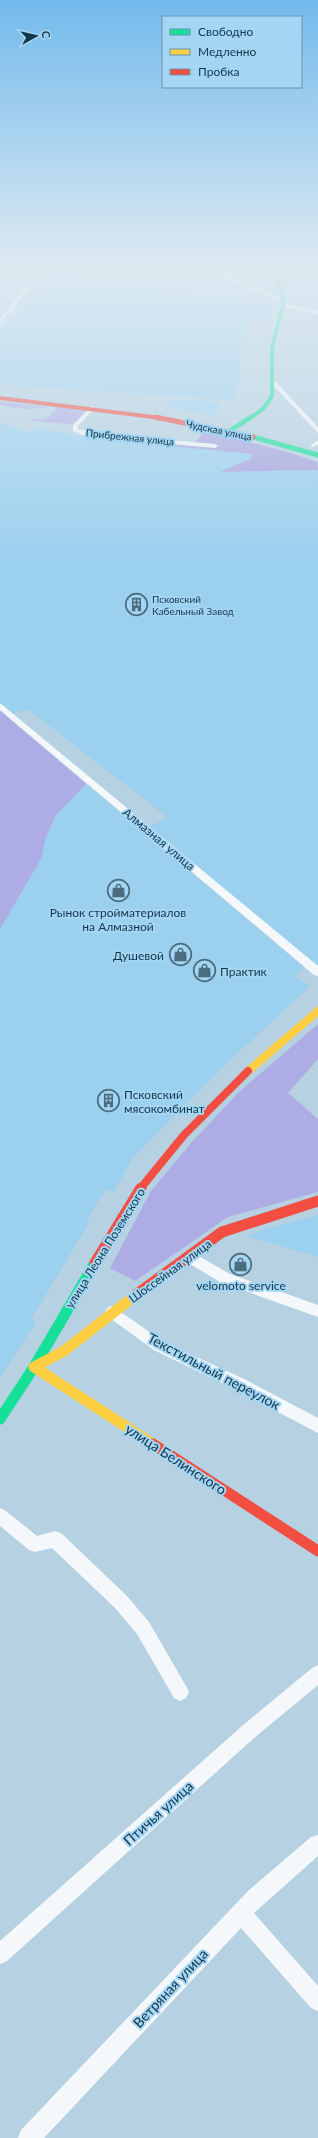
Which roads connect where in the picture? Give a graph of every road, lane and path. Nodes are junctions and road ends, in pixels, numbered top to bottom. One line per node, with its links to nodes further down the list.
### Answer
1 (273, 365): 2 (main road)
2 (273, 382): 6 (main road); 7 (street)
3 (0, 393): 6 (main road, Чудская улица)
4 (0, 398): 5 (main road, Чудская улица)
5 (92, 408): 8 (main road, Чудская улица); 10 (street, Прибрежная улица)
6 (240, 426): 8 (main road); 9 (main road, Чудская улица)
7 (318, 429)
8 (230, 431): 11 (main road, Чудская улица)
9 (316, 445)
10 (215, 446)
11 (318, 455)
12 (0, 706): 13 (street, Алмазная улица)
13 (318, 972)
14 (318, 1012): 19 (main road, улица Леона Поземского)
15 (318, 1201): 16 (main road, Шоссейная улица)
16 (190, 1257): 17 (street); 18 (main road, Шоссейная улица)
17 (318, 1311)
18 (112, 1312): 19 (main road, Шоссейная улица); 21 (street, Текстильный переулок)
19 (34, 1366): 20 (main road, улица Леона Поземского); 23 (main road, улица Белинского)
20 (0, 1419)
21 (318, 1426)
22 (0, 1516): 25 (street)
23 (318, 1550)
24 (318, 1674): 28 (street, Птичья улица)
25 (180, 1692)
26 (318, 1844): 27 (street, Ветряная улица)
27 (241, 1913): 29 (street); 30 (street, Ветряная улица)
28 (0, 1954)
29 (318, 2001)
30 (29, 2138)

